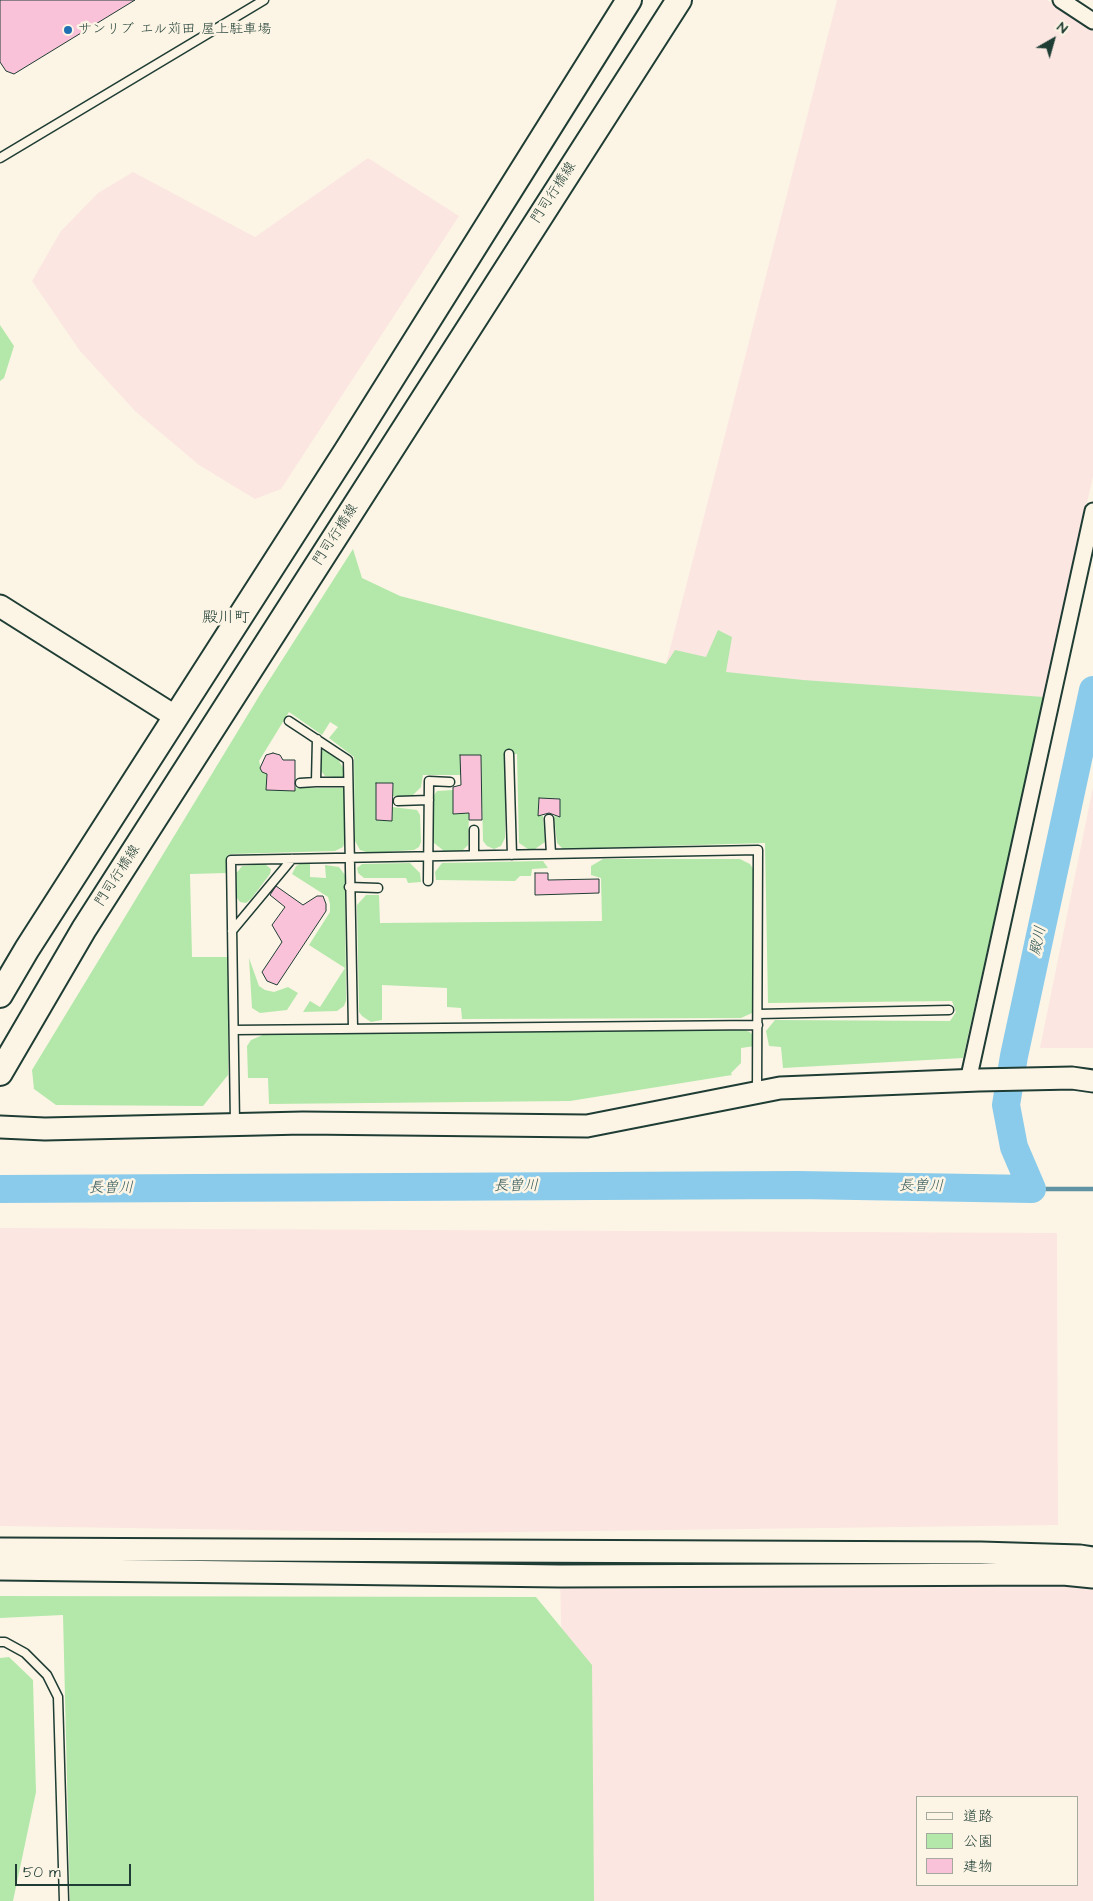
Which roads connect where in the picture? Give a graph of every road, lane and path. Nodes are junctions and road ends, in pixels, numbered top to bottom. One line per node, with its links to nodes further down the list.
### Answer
1 (264, 0): 6 (lane)
2 (629, 0): 9 (main road)
3 (679, 0): 37 (main road, 門司行橋線)
4 (1061, 0): 5 (street)
5 (1093, 21)
6 (0, 158)
7 (1093, 511): 38 (street)
8 (0, 606): 9 (street)
9 (176, 717): 31 (main road)
10 (289, 721): 11 (lane)
11 (317, 739): 13 (lane); 14 (lane)
12 (509, 754): 21 (lane)
13 (316, 782): 14 (lane); 16 (lane)
14 (348, 782): 25 (lane)
15 (450, 782): 17 (lane)
16 (300, 783)
17 (429, 800): 18 (lane); 24 (lane)
18 (398, 801)
19 (549, 819): 22 (lane)
20 (474, 830): 23 (lane)
21 (512, 854): 22 (lane); 23 (lane)
22 (551, 854): 33 (lane)
23 (474, 855): 24 (lane)
24 (428, 856): 25 (lane); 27 (lane)
25 (348, 858): 26 (lane); 28 (lane)
26 (292, 859): 30 (lane); 30 (lane)
27 (428, 881)
28 (349, 887): 29 (lane); 35 (lane)
29 (378, 888)
30 (232, 931): 36 (lane)
31 (0, 995)
32 (949, 1010): 33 (lane)
33 (758, 1014): 34 (lane)
34 (758, 1025): 35 (lane); 40 (lane)
35 (353, 1029): 36 (lane)
36 (234, 1030): 41 (lane)
37 (0, 1073)
38 (974, 1080): 39 (street); 40 (street)
39 (1093, 1081)
40 (758, 1092): 41 (street)
41 (235, 1124): 42 (street)
42 (0, 1127)
43 (0, 1549): 44 (street)
44 (1093, 1558)
45 (0, 1569): 46 (street)
46 (1093, 1577)
47 (0, 1642): 48 (lane)
48 (64, 1901)

